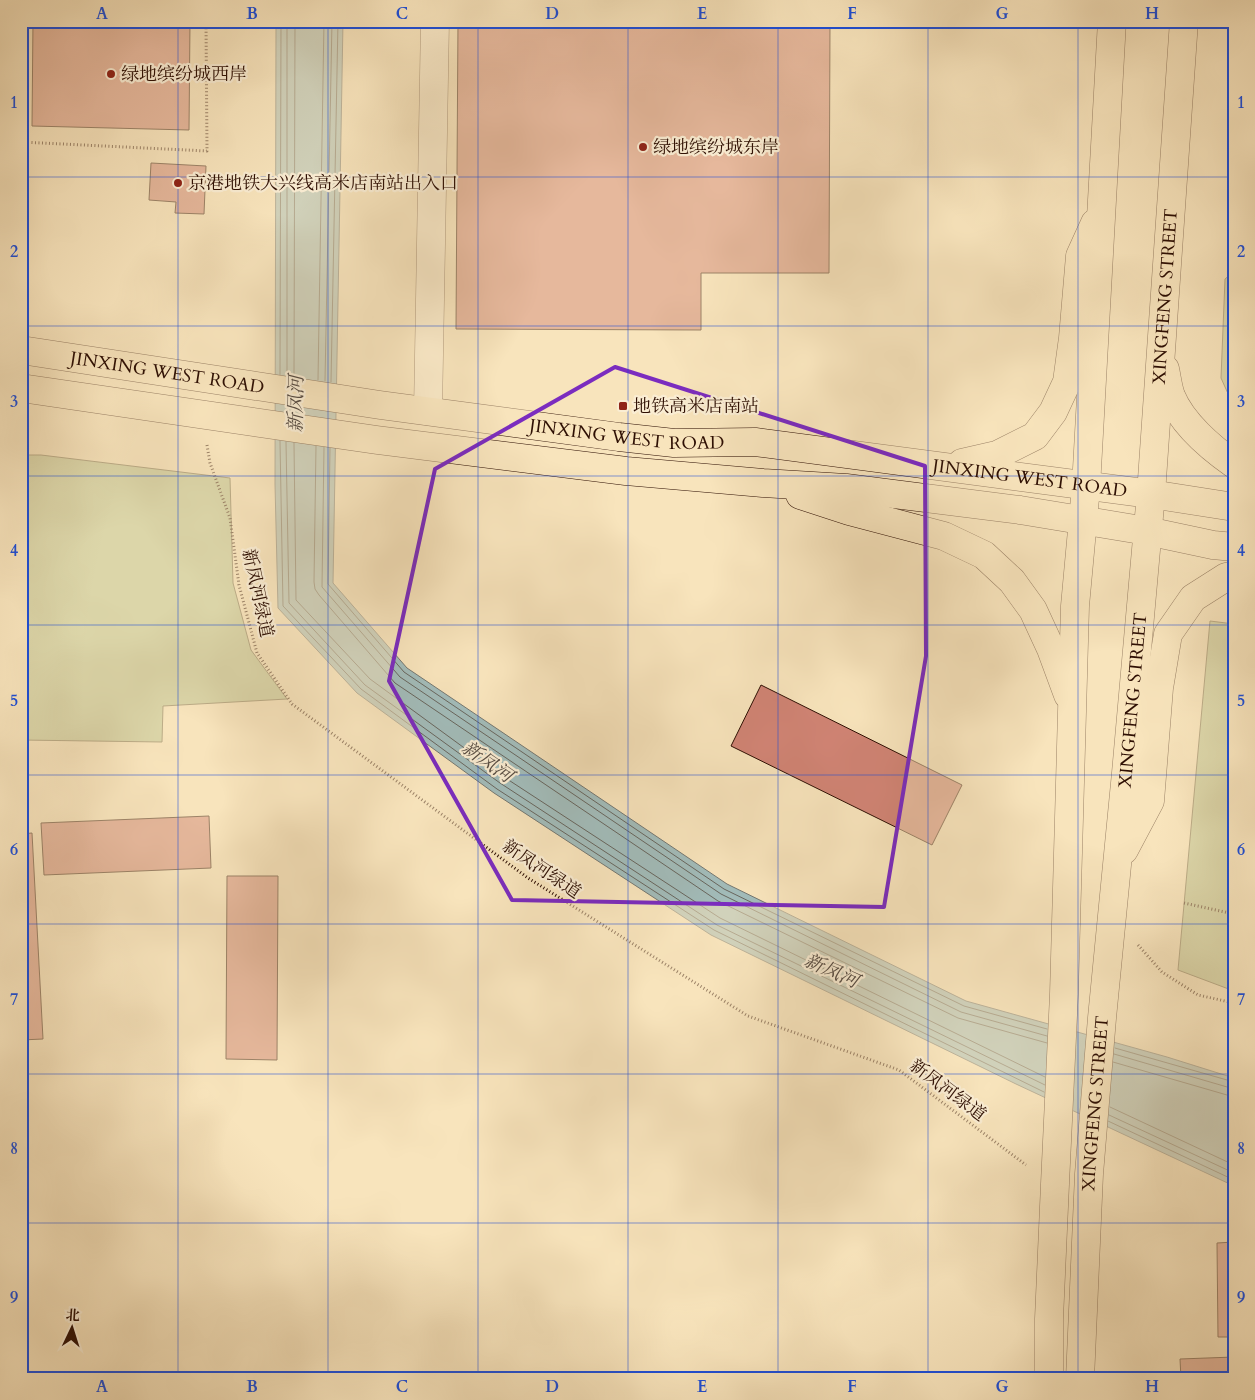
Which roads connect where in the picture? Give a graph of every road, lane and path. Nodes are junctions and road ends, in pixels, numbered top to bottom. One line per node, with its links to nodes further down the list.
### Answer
1 (206, 21): 5 (path)
2 (435, 21): 12 (street)
3 (1112, 21): 6 (main road, XINGFENG STREET)
4 (1184, 21): 9 (main road, XINGFENG STREET)
5 (21, 142)
6 (1101, 210): 15 (main road); 17 (main road, XINGFENG STREET)
7 (21, 337): 10 (main road)
8 (21, 350): 10 (main road, JINXING WEST ROAD)
9 (1161, 351): 14 (main road); 18 (main road, XINGFENG STREET)
10 (95, 361): 12 (main road, JINXING WEST ROAD)
11 (21, 388): 13 (main road, JINXING WEST ROAD)
12 (428, 411): 15 (main road, JINXING WEST ROAD)
13 (203, 415): 16 (main road, JINXING WEST ROAD); 30 (path, 新凤河绿道)
14 (1234, 464)
15 (946, 467): 17 (main road, JINXING WEST ROAD)
16 (763, 483): 20 (main road, JINXING WEST ROAD); 24 (main road)
17 (1086, 486): 18 (main road, JINXING WEST ROAD); 20 (main road, XINGFENG STREET)
18 (1151, 494): 19 (main road, JINXING WEST ROAD); 21 (main road, XINGFENG STREET)
19 (1234, 507)
20 (1083, 520): 21 (main road, JINXING WEST ROAD); 24 (main road, XINGFENG STREET)
21 (1148, 531): 22 (main road, JINXING WEST ROAD); 25 (main road, XINGFENG STREET)
22 (1234, 547)
23 (1234, 576): 25 (main road)
24 (1072, 705): 30 (main road, XINGFENG STREET)
25 (1117, 862): 27 (main road, XINGFENG STREET)
26 (1184, 903): 28 (path)
27 (1112, 914): 29 (path); 32 (main road, XINGFENG STREET)
28 (1234, 914)
29 (1234, 1003)
30 (1055, 1174): 31 (main road, XINGFENG STREET)
31 (1048, 1379)
32 (1080, 1379)

